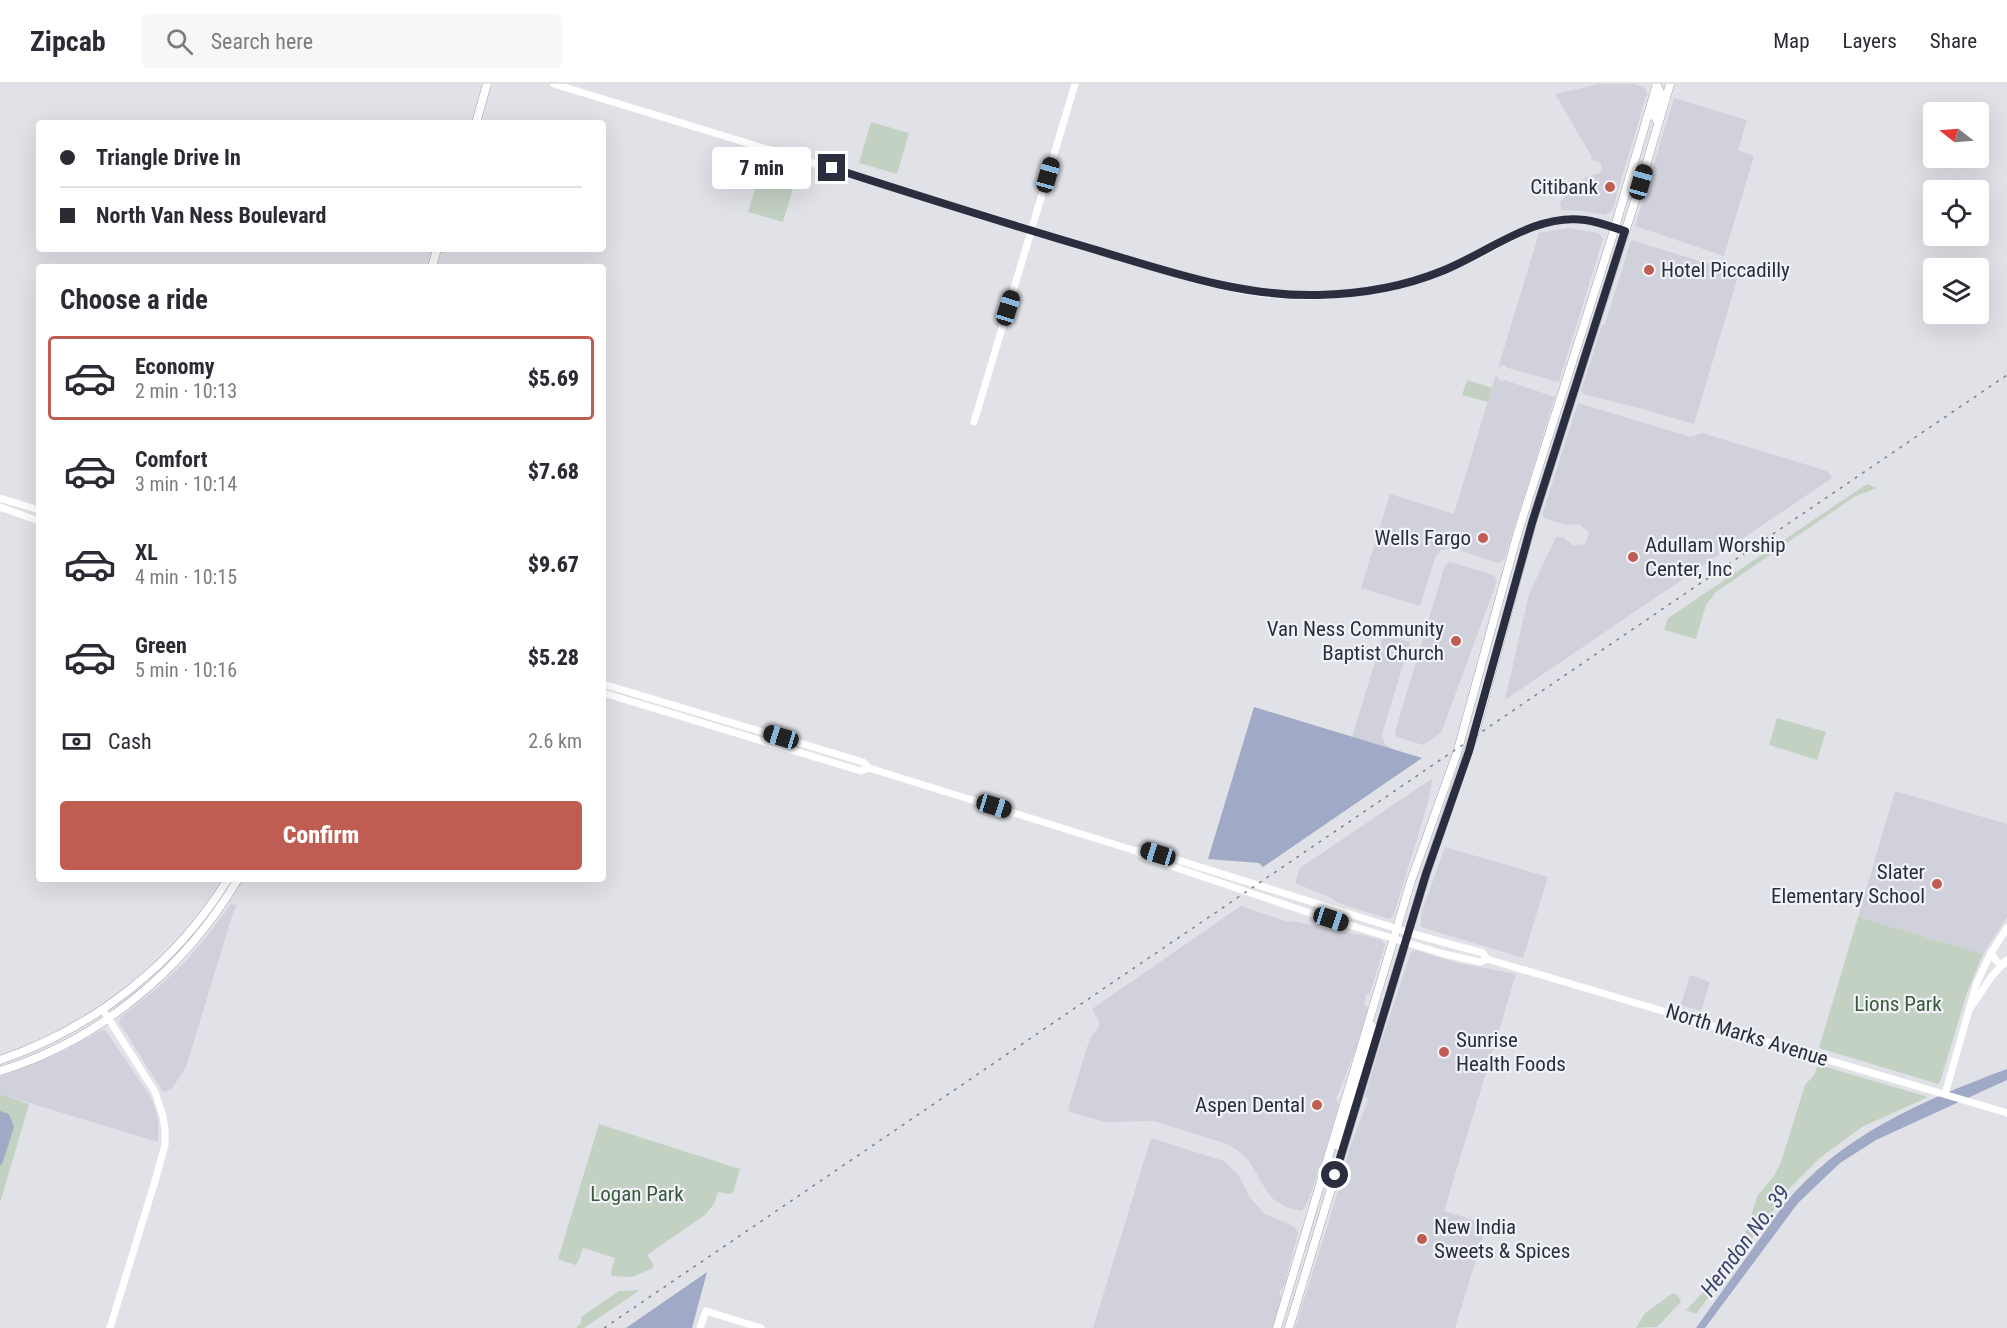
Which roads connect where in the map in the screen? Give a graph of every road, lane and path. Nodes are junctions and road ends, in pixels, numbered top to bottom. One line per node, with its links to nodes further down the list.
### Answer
1 (488, 84): 5 (main road)
2 (554, 84): 6 (main road)
3 (1075, 84): 6 (main road)
4 (1663, 86): 7 (main road); 7 (main road)
5 (477, 120)
6 (1032, 230): 7 (main road); 11 (main road)
7 (1620, 230): 8 (main road); 10 (main road)
8 (1584, 323): 9 (main road); 10 (main road)
9 (1562, 392): 12 (main road); 13 (main road)
10 (1572, 395): 12 (main road)
11 (974, 422)
12 (1551, 462): 18 (main road)
13 (1538, 467): 18 (main road); 27 (main road)
14 (0, 498): 16 (main road)
15 (0, 507): 17 (main road)
16 (36, 509)
17 (36, 519)
18 (1532, 523): 29 (main road)
19 (606, 685): 21 (main road, North Marks Avenue)
20 (606, 694): 21 (main road, North Marks Avenue)
21 (869, 768): 22 (main road, North Marks Avenue)
22 (1136, 851): 25 (main road, North Marks Avenue); 26 (main road, North Marks Avenue)
23 (226, 882): 37 (main road)
24 (236, 882): 38 (main road)
25 (1272, 900): 26 (main road); 30 (main road, North Marks Avenue)
26 (1330, 908): 27 (main road, North Marks Avenue)
27 (1397, 928): 29 (main road, North Marks Avenue); 30 (main road)
28 (2007, 928): 32 (main road)
29 (1408, 932): 31 (main road); 33 (main road, North Marks Avenue)
30 (1394, 939): 31 (main road, North Marks Avenue); 35 (main road)
31 (1406, 942): 33 (main road, North Marks Avenue); 43 (main road)
32 (1991, 953): 34 (main road); 36 (main road)
33 (1487, 959): 41 (main road, North Marks Avenue)
34 (2005, 962): 36 (main road)
35 (1374, 1004): 42 (main road); 43 (main road)
36 (1971, 1007): 41 (main road)
37 (102, 1010): 38 (main road); 39 (main road)
38 (108, 1019): 40 (main road); 47 (main road)
39 (0, 1060)
40 (0, 1071)
41 (1945, 1094): 44 (main road, North Marks Avenue)
42 (1347, 1096): 45 (main road); 46 (main road)
43 (1357, 1102): 45 (main road)
44 (2007, 1113)
45 (1341, 1156): 52 (main road)
46 (1288, 1293): 50 (main road); 51 (main road)
47 (110, 1328)
48 (700, 1328): 49 (main road)
49 (761, 1328)
50 (1277, 1328)
51 (1282, 1328)
52 (1289, 1328)

